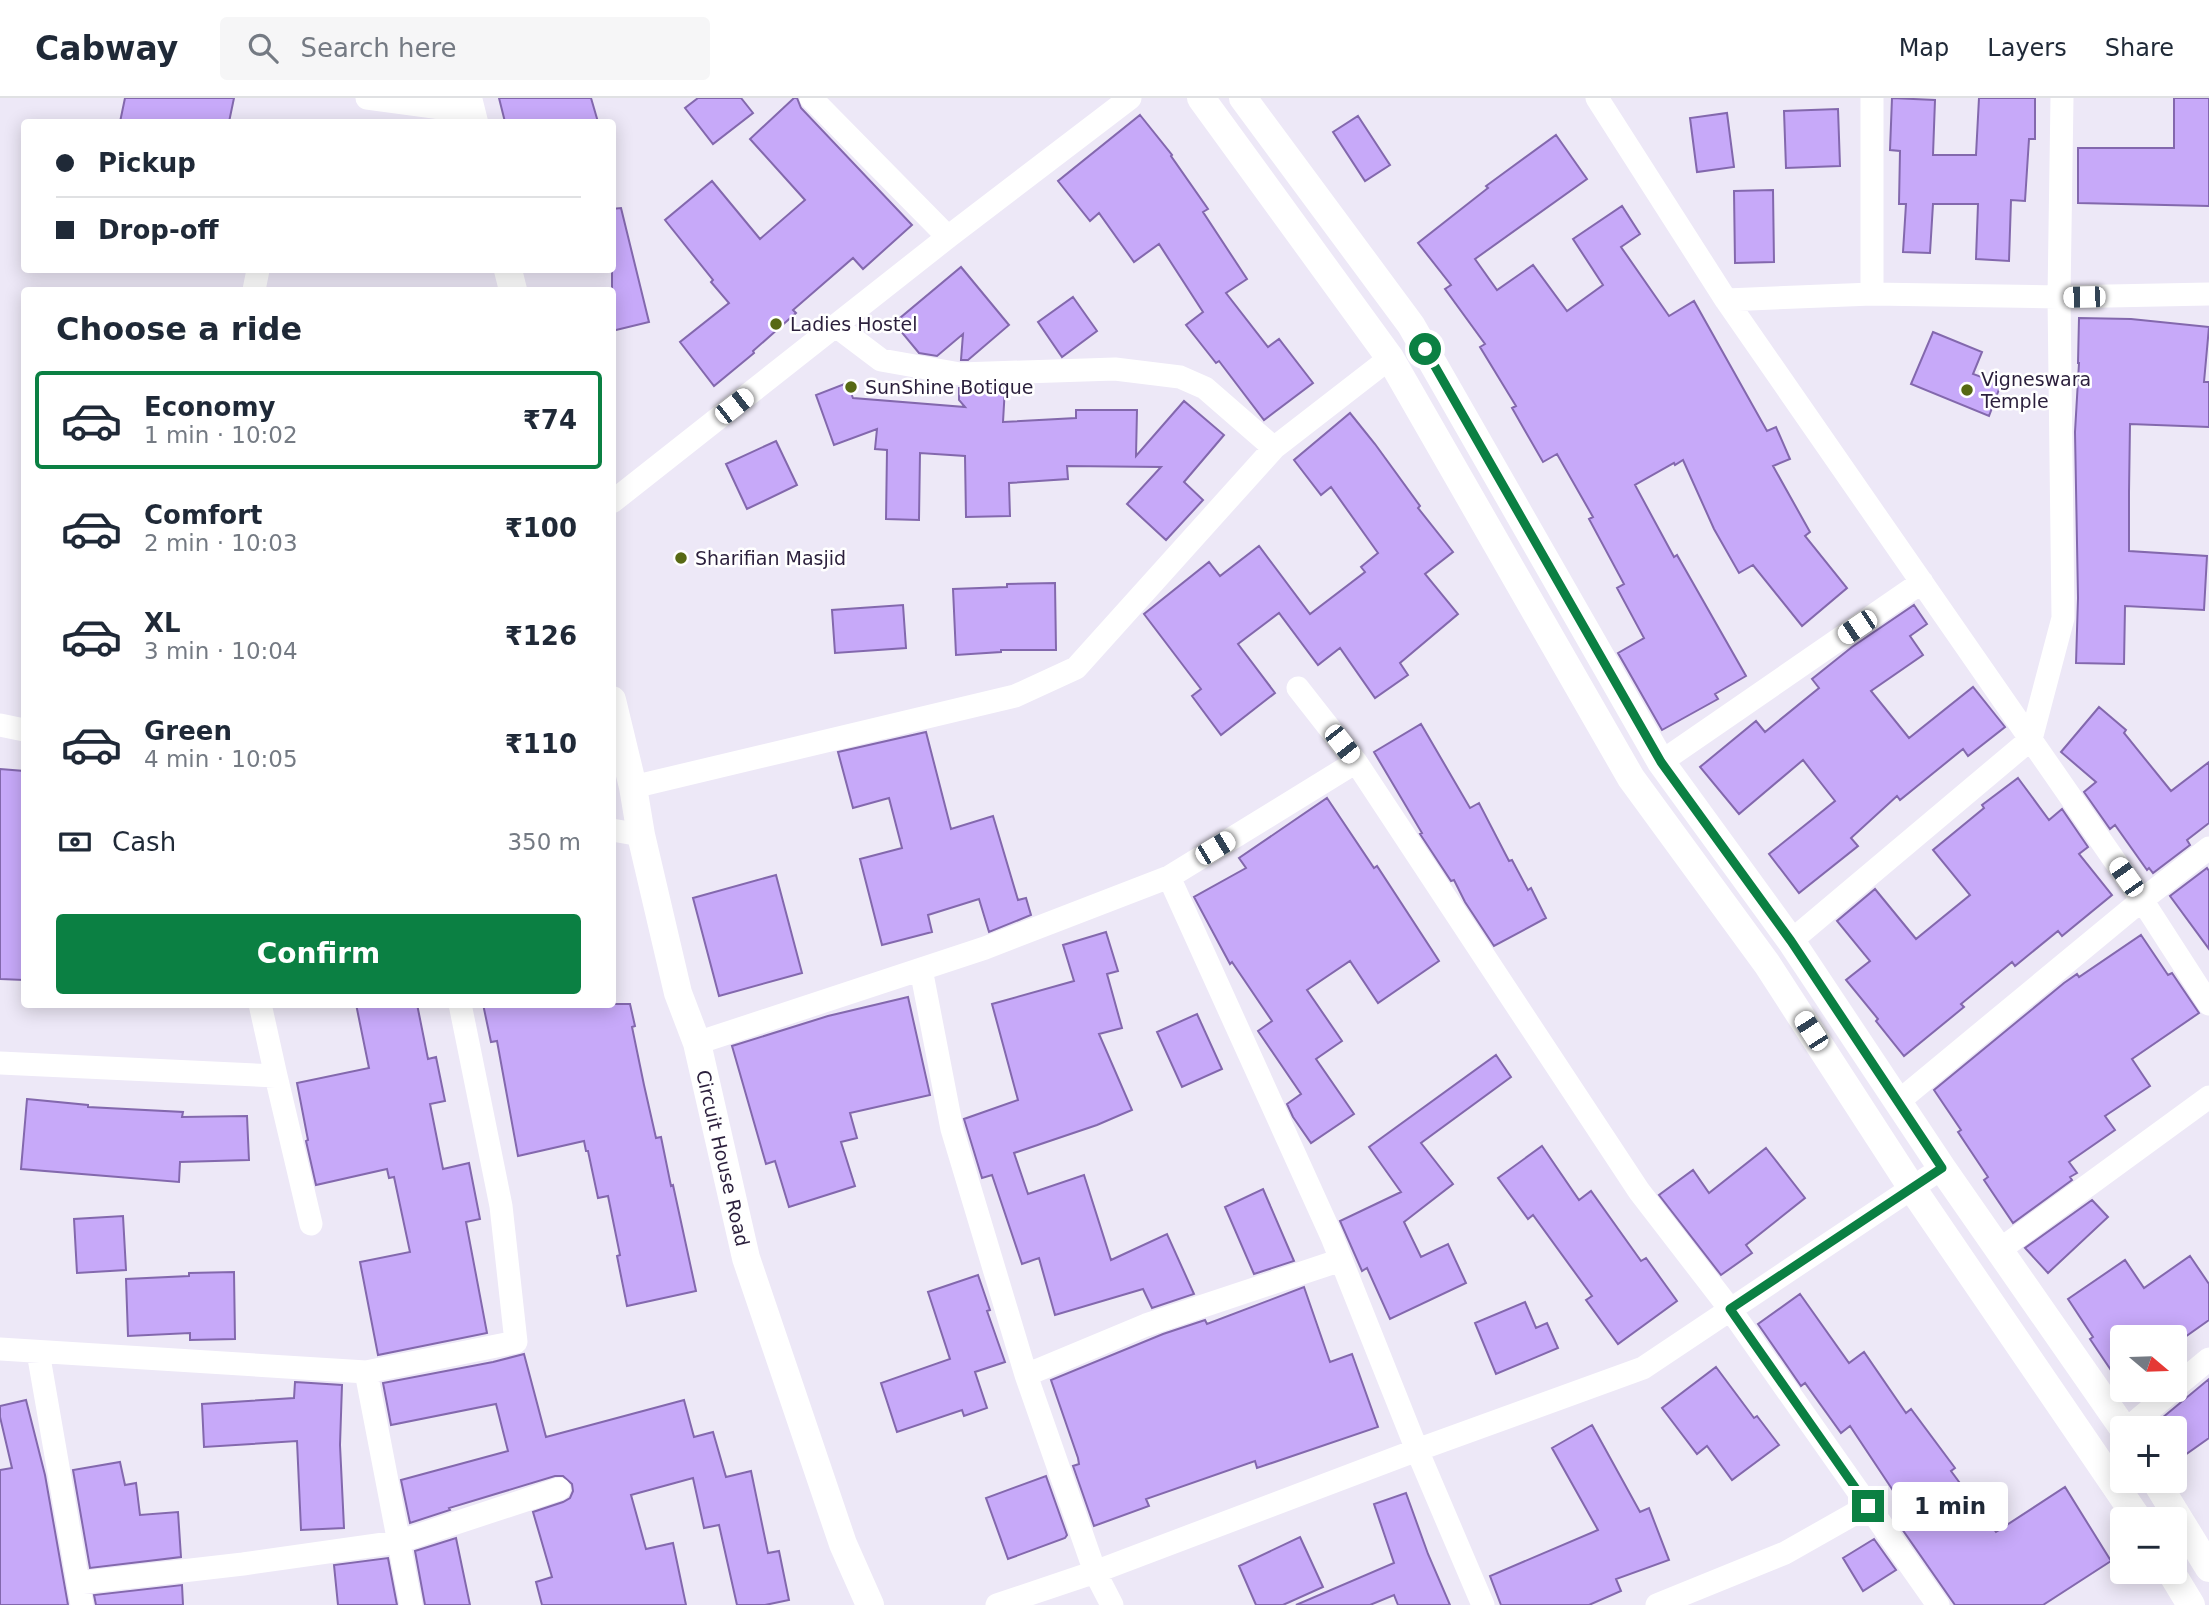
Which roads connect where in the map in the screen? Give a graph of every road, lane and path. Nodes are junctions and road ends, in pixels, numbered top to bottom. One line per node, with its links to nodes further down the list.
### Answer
1 (367, 98): 9 (street)
2 (811, 98): 10 (street)
3 (1130, 98): 10 (street)
4 (1201, 98): 16 (street)
5 (1243, 98): 26 (street)
6 (1597, 98): 14 (street)
7 (1872, 98): 11 (street)
8 (2062, 98): 13 (street)
9 (471, 111)
10 (948, 237): 15 (street)
11 (1872, 294): 13 (street); 14 (street)
12 (2209, 294): 13 (street)
13 (2059, 297): 24 (street)
14 (1726, 300): 19 (street)
15 (836, 326): 17 (street); 18 (street)
16 (1390, 358): 17 (street); 44 (street)
17 (1274, 448): 27 (street)
18 (616, 499)
19 (1922, 582): 24 (street); 26 (street)
20 (1298, 688): 25 (street)
21 (616, 716): 27 (street, Circuit House Road)
22 (0, 725): 23 (street)
23 (21, 725)
24 (2031, 739): 32 (street); 33 (street)
25 (1356, 762): 31 (street); 48 (street)
26 (1661, 762): 33 (street)
27 (634, 787): 29 (street, Circuit House Road)
28 (616, 831): 29 (street)
29 (641, 835): 38 (street, Circuit House Road)
30 (2209, 848): 32 (street)
31 (1168, 877): 34 (street); 47 (street)
32 (2142, 900): 35 (street); 42 (street)
33 (1791, 941): 42 (street)
34 (922, 969): 38 (street); 53 (street)
35 (2209, 1004)
36 (261, 1008): 40 (street)
37 (461, 1008): 52 (street)
38 (697, 1043): 69 (street, Circuit House Road)
39 (0, 1063): 40 (street)
40 (276, 1076): 45 (street)
41 (2209, 1097): 46 (street)
42 (1899, 1101): 43 (street)
43 (1942, 1168): 44 (street); 46 (street)
44 (1912, 1188): 48 (street); 62 (street)
45 (311, 1224)
46 (1998, 1251): 56 (street)
47 (1341, 1260): 53 (street); 58 (street)
48 (1730, 1309): 58 (street); 61 (street)
49 (0, 1349): 50 (street)
50 (38, 1352): 52 (street); 67 (street)
51 (2209, 1359): 54 (street)
52 (366, 1371): 63 (street)
53 (1026, 1375): 65 (street)
54 (2188, 1376)
55 (2157, 1402): 57 (street)
56 (2116, 1416)
57 (2140, 1416)
58 (1417, 1450): 65 (street); 72 (street)
59 (559, 1489): 63 (street)
60 (2163, 1493): 64 (street)
61 (1868, 1506): 73 (street); 74 (street)
62 (2130, 1507)
63 (398, 1542): 67 (street); 68 (street)
64 (2209, 1568)
65 (1095, 1572): 70 (street); 71 (street)
66 (2178, 1584): 75 (street)
67 (80, 1594)
68 (411, 1605)
69 (870, 1605)
70 (997, 1605)
71 (1112, 1605)
72 (1483, 1605)
73 (1657, 1605)
74 (1938, 1605)
75 (2191, 1605)

